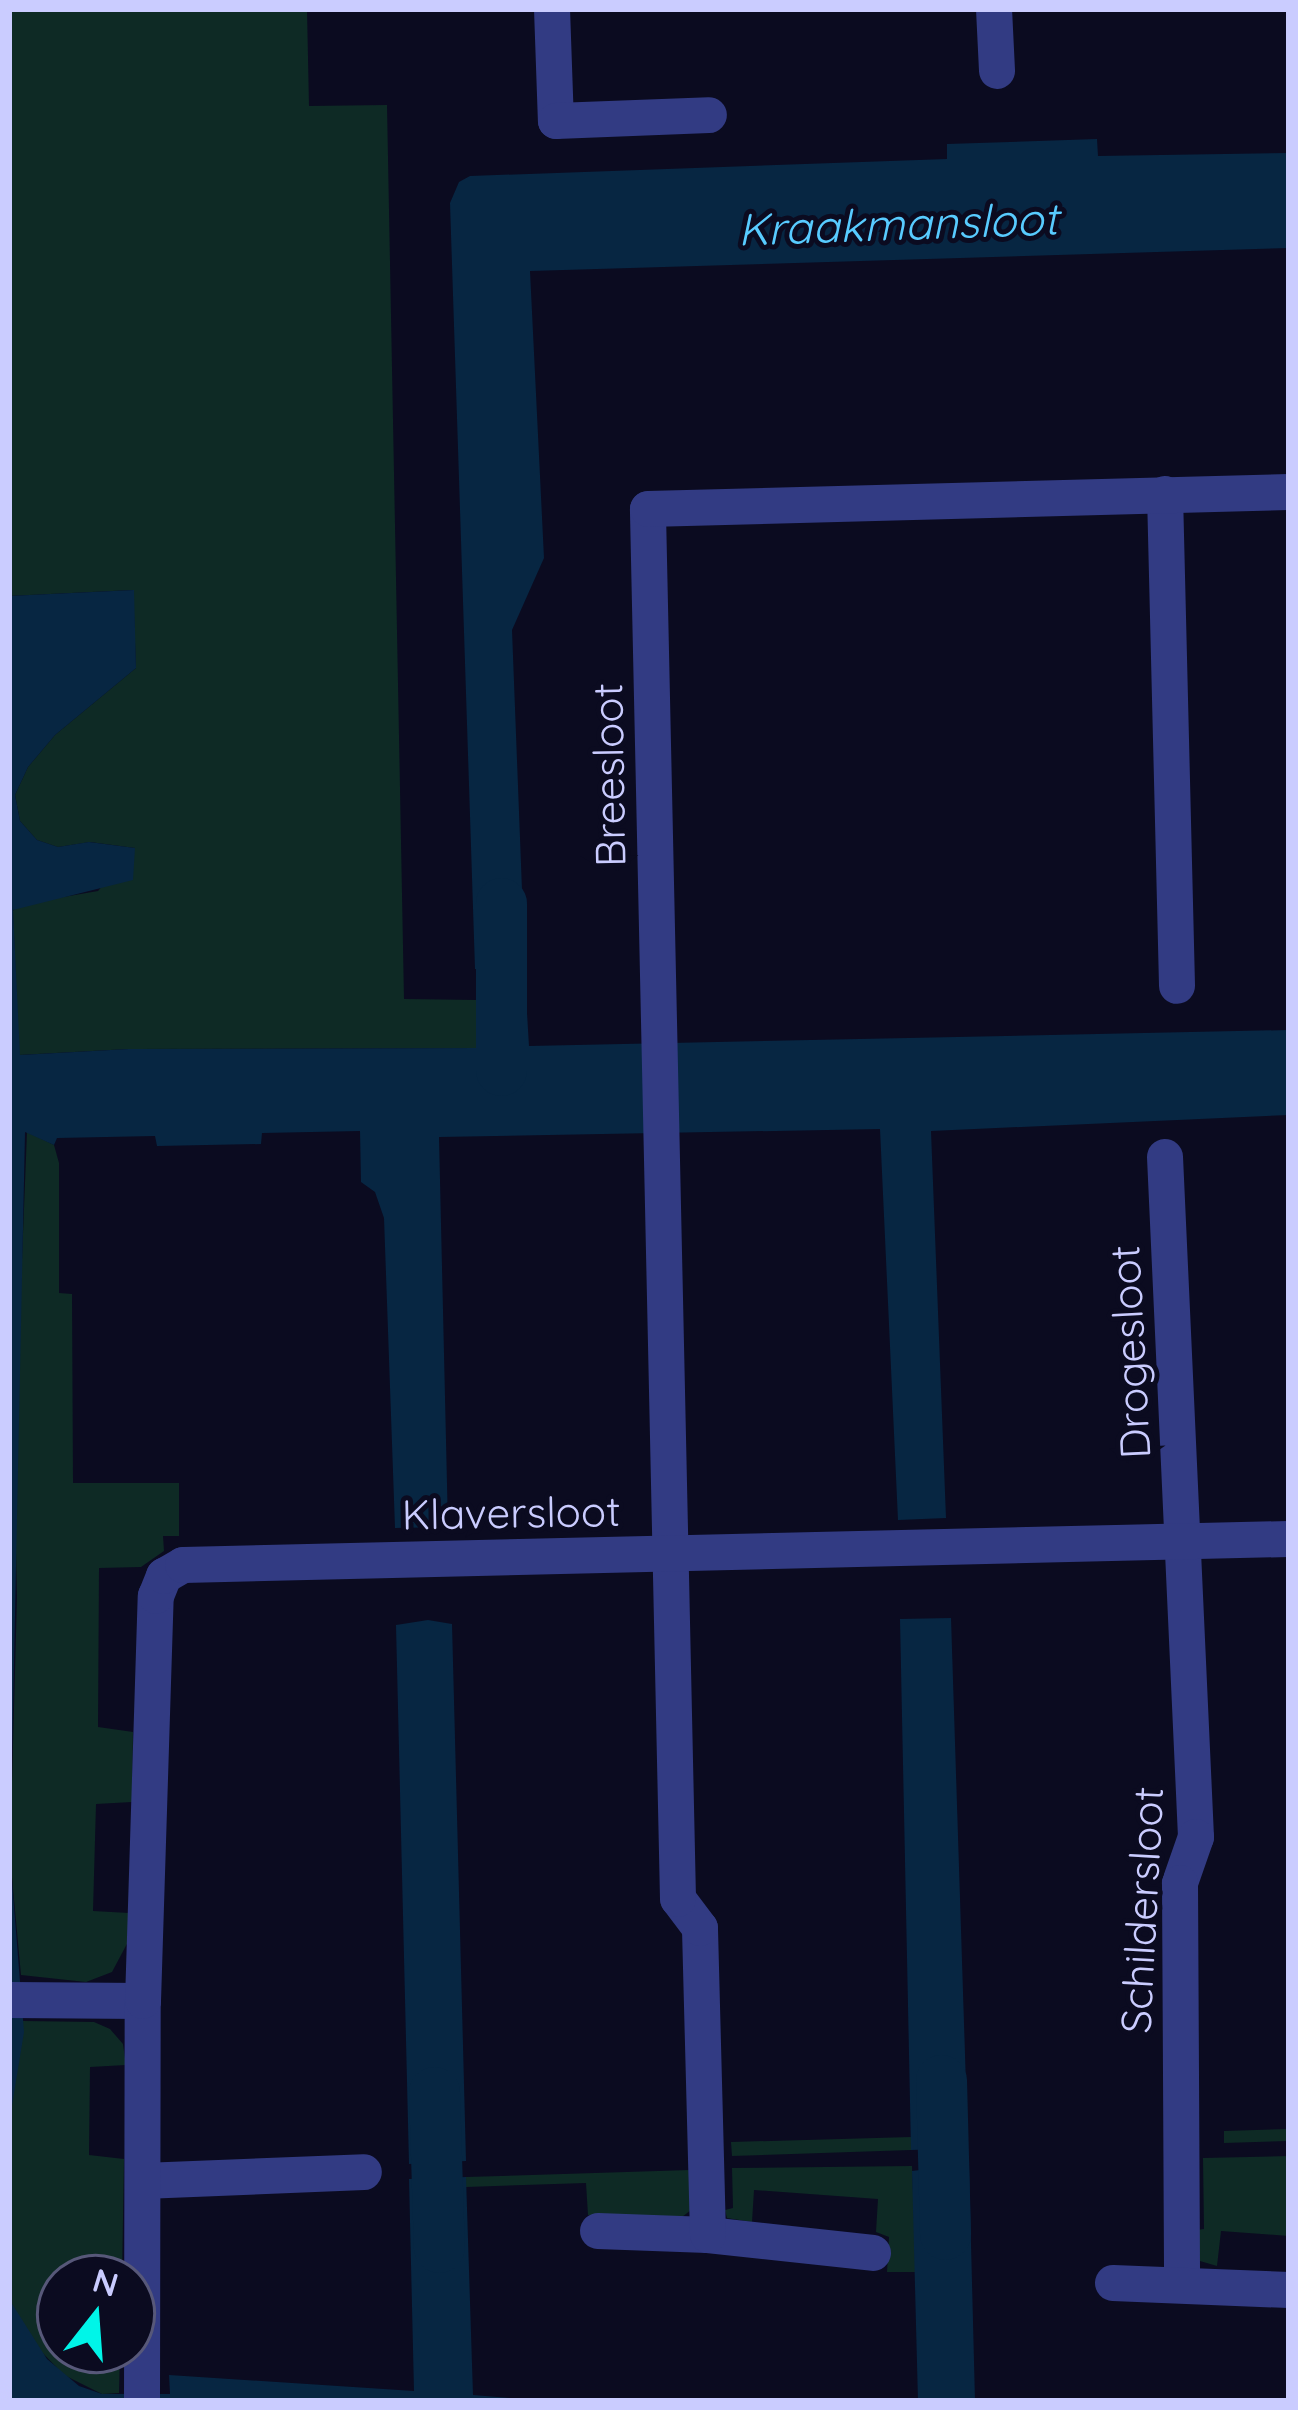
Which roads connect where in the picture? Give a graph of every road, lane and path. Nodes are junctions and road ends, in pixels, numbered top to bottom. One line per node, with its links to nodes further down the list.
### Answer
1 (552, 9): 4 (street)
2 (994, 9): 3 (street)
3 (997, 71)
4 (709, 115)
5 (1289, 492): 6 (street, Breesloot)
6 (1165, 494): 7 (street); 11 (street, Breesloot)
7 (1177, 986)
8 (1165, 1156): 10 (street, Drogesloot)
9 (1289, 1540): 10 (street, Klaversloot)
10 (1185, 1542): 11 (street, Klaversloot); 20 (street, Schildersloot)
11 (667, 1556): 13 (street, Klaversloot); 17 (street, Breesloot)
12 (9, 2000): 13 (street)
13 (143, 2001): 15 (street, Klaversloot)
14 (364, 2172): 15 (street)
15 (143, 2180): 22 (street, Klaversloot)
16 (598, 2231): 17 (street)
17 (707, 2235): 18 (street)
18 (873, 2253)
19 (1113, 2282): 20 (street)
20 (1182, 2282): 21 (street)
21 (1289, 2290)
22 (142, 2387)

